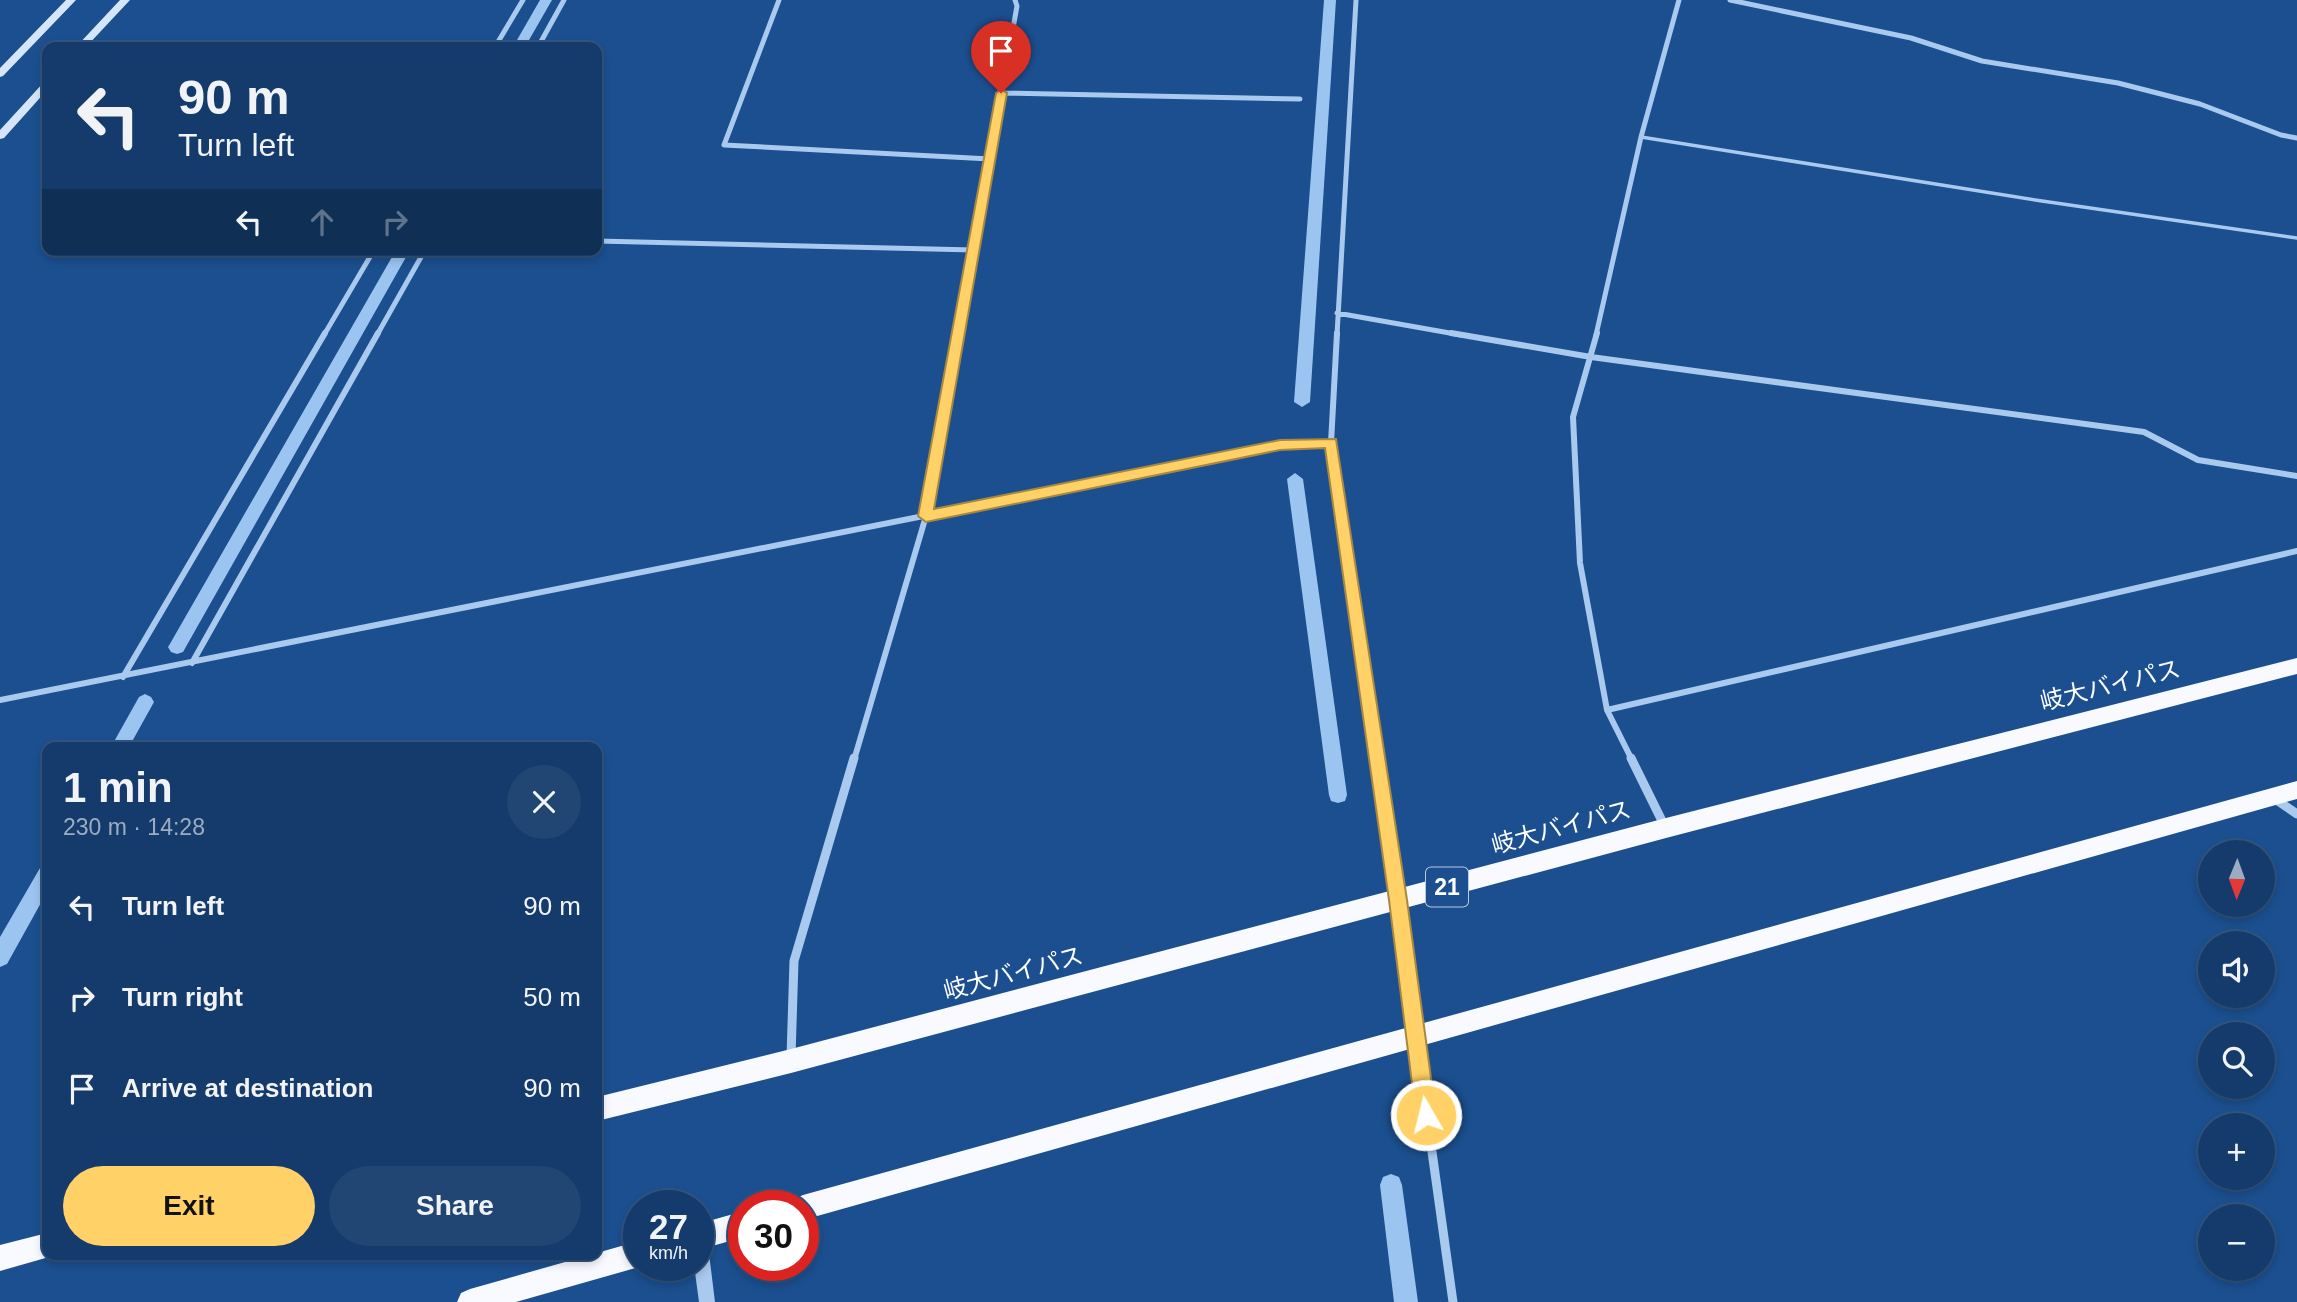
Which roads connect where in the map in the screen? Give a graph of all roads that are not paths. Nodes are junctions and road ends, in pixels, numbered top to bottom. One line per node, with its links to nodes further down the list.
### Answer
1 (71, 0): 13 (main road)
2 (125, 0): 10 (main road)
3 (523, 0): 11 (street)
4 (564, 0): 12 (street)
5 (779, 0): 20 (street)
6 (1015, 0): 15 (street)
7 (1356, 0): 26 (street)
8 (1679, 0): 18 (street)
9 (1730, 0): 19 (street)
10 (86, 42)
11 (498, 42)
12 (541, 42)
13 (0, 74)
14 (42, 90): 17 (main road)
15 (1001, 93): 16 (street); 20 (street)
16 (1300, 99)
17 (0, 136)
18 (1641, 137): 21 (lane); 27 (street)
19 (2297, 138)
20 (990, 159): 23 (street)
21 (2297, 238)
22 (602, 241): 23 (street)
23 (974, 250): 30 (street)
24 (370, 256): 34 (street)
25 (422, 256): 32 (street)
26 (1337, 313): 27 (street); 28 (street)
27 (1591, 357): 29 (street); 36 (street)
28 (1331, 443): 30 (street); 41 (street)
29 (2297, 476)
30 (926, 516): 32 (street); 43 (street)
31 (2297, 551): 36 (street)
32 (192, 663): 34 (street)
33 (2297, 666): 40 (highway, 岐大バイパス / 21)
34 (122, 677): 35 (street)
35 (0, 700)
36 (1606, 710): 40 (street)
37 (2297, 790): 38 (highway)
38 (2272, 797): 39 (street); 42 (highway)
39 (2297, 814)
40 (1666, 828): 41 (highway, 岐大バイパス / 21)
41 (1398, 900): 42 (street); 43 (highway, 岐大バイパス / 21)
42 (1415, 1035): 45 (highway); 52 (street)
43 (791, 1061): 44 (highway, 岐大バイパス / 21)
44 (602, 1108)
45 (819, 1203)
46 (42, 1247): 47 (highway)
47 (0, 1258)
48 (623, 1259): 50 (highway)
49 (705, 1281): 51 (street)
50 (470, 1302)
51 (708, 1302)
52 (1453, 1302)

